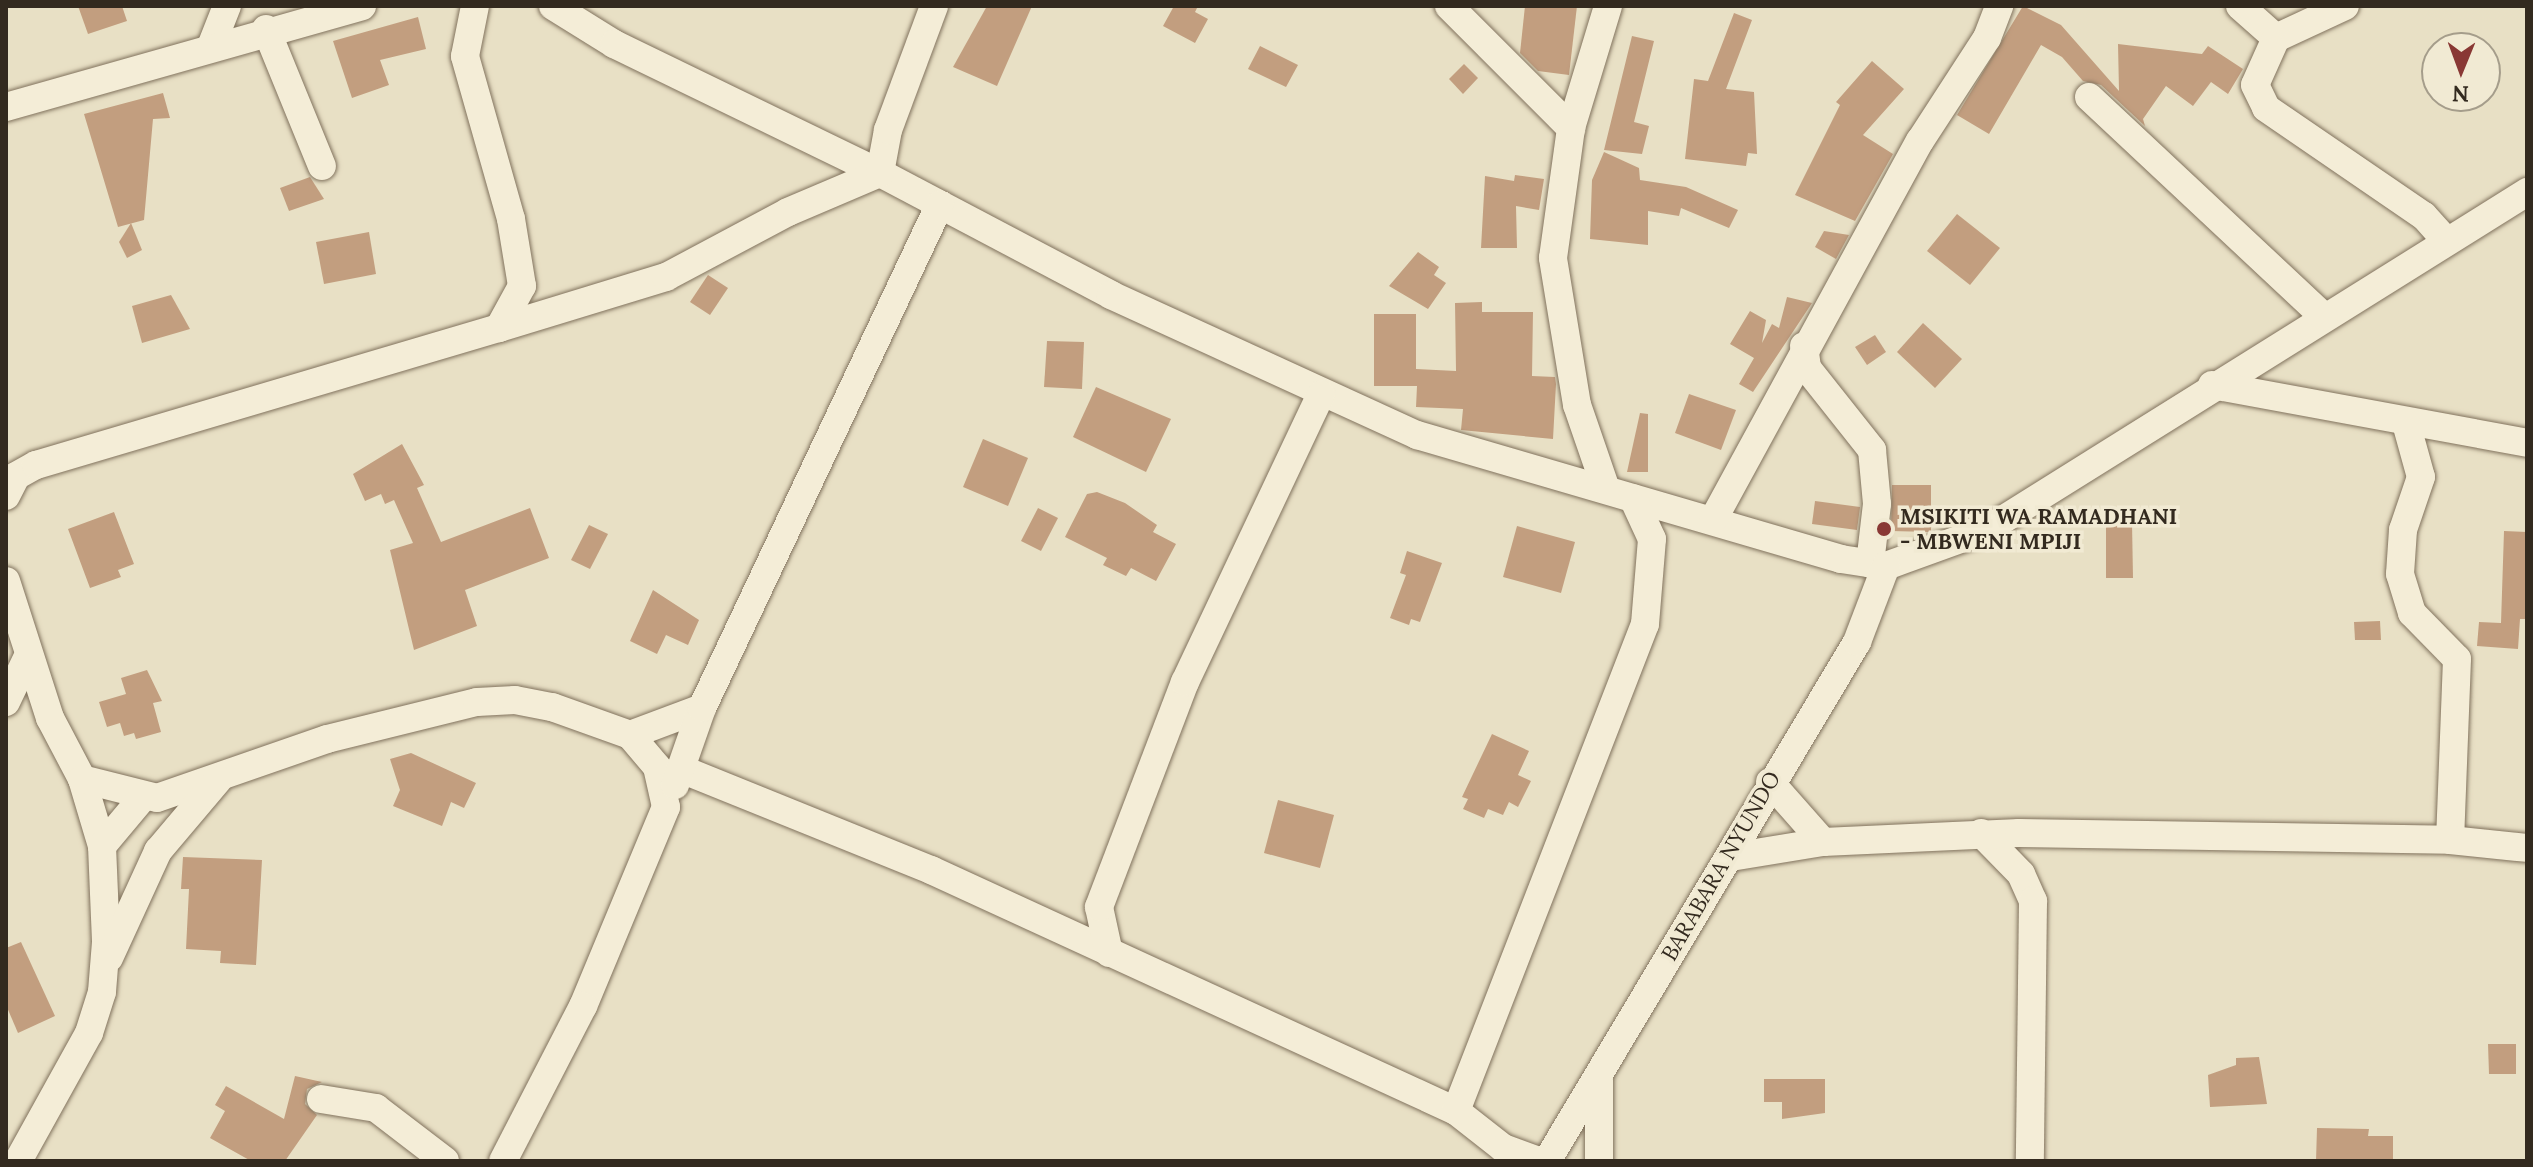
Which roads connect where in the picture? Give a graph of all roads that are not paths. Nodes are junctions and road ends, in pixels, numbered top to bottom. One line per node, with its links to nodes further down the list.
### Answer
1 (227, 6): 13 (street)
2 (362, 6): 11 (street)
3 (475, 6): 22 (street)
4 (553, 6): 18 (street)
5 (934, 6): 18 (street)
6 (1449, 6): 16 (street)
7 (1608, 6): 16 (street)
8 (1999, 6): 26 (street)
9 (2240, 6): 12 (street)
10 (2345, 6): 12 (street)
11 (266, 29): 13 (street); 17 (street)
12 (2276, 38): 21 (street)
13 (212, 44): 15 (street)
14 (2089, 97): 24 (street)
15 (6, 107)
16 (1571, 128): 32 (street)
17 (322, 166)
18 (880, 173): 20 (street); 23 (street)
19 (2527, 192): 21 (street)
20 (940, 204): 28 (street); 39 (street)
21 (2445, 239): 24 (street)
22 (522, 286): 23 (street); 25 (street)
23 (546, 313): 25 (street)
24 (2324, 317): 27 (street)
25 (499, 328): 31 (street)
26 (1804, 346): 34 (street); 35 (street, BARABARA NYUNDO)
27 (2212, 385): 29 (street); 35 (street)
28 (1321, 394): 32 (street); 55 (street)
29 (2406, 423): 30 (street); 50 (street)
30 (2527, 443)
31 (9, 482)
32 (1606, 489): 33 (street)
33 (1633, 498): 34 (street); 61 (street)
34 (1713, 520): 35 (street)
35 (1878, 565): 46 (street, BARABARA NYUNDO)
36 (6, 581): 37 (street)
37 (28, 656): 38 (street); 41 (street)
38 (6, 702)
39 (702, 708): 42 (street); 43 (street)
40 (6, 711): 41 (street)
41 (50, 718): 44 (street)
42 (630, 735): 45 (street); 48 (street)
43 (681, 769): 48 (street); 56 (street)
44 (82, 779): 47 (street); 52 (street)
45 (218, 780): 47 (street); 58 (street)
46 (1770, 782): 51 (street); 54 (street, BARABARA NYUNDO)
47 (143, 797): 52 (street)
48 (666, 807): 64 (street)
49 (1981, 833): 50 (street); 51 (street); 68 (street)
50 (2450, 840): 53 (street)
51 (1823, 842): 54 (street)
52 (102, 846): 58 (street)
53 (2527, 848)
54 (1731, 857): 59 (street, BARABARA NYUNDO)
55 (1099, 907): 56 (street); 57 (street)
56 (1064, 933): 57 (street)
57 (1109, 953): 61 (street)
58 (104, 970): 62 (street)
59 (1599, 1080): 66 (street, BARABARA NYUNDO); 67 (street)
60 (321, 1099): 63 (street)
61 (1456, 1111): 65 (street)
62 (18, 1161)
63 (445, 1161)
64 (503, 1161)
65 (1538, 1161)
66 (1547, 1161)
67 (1599, 1161)
68 (2030, 1161)

